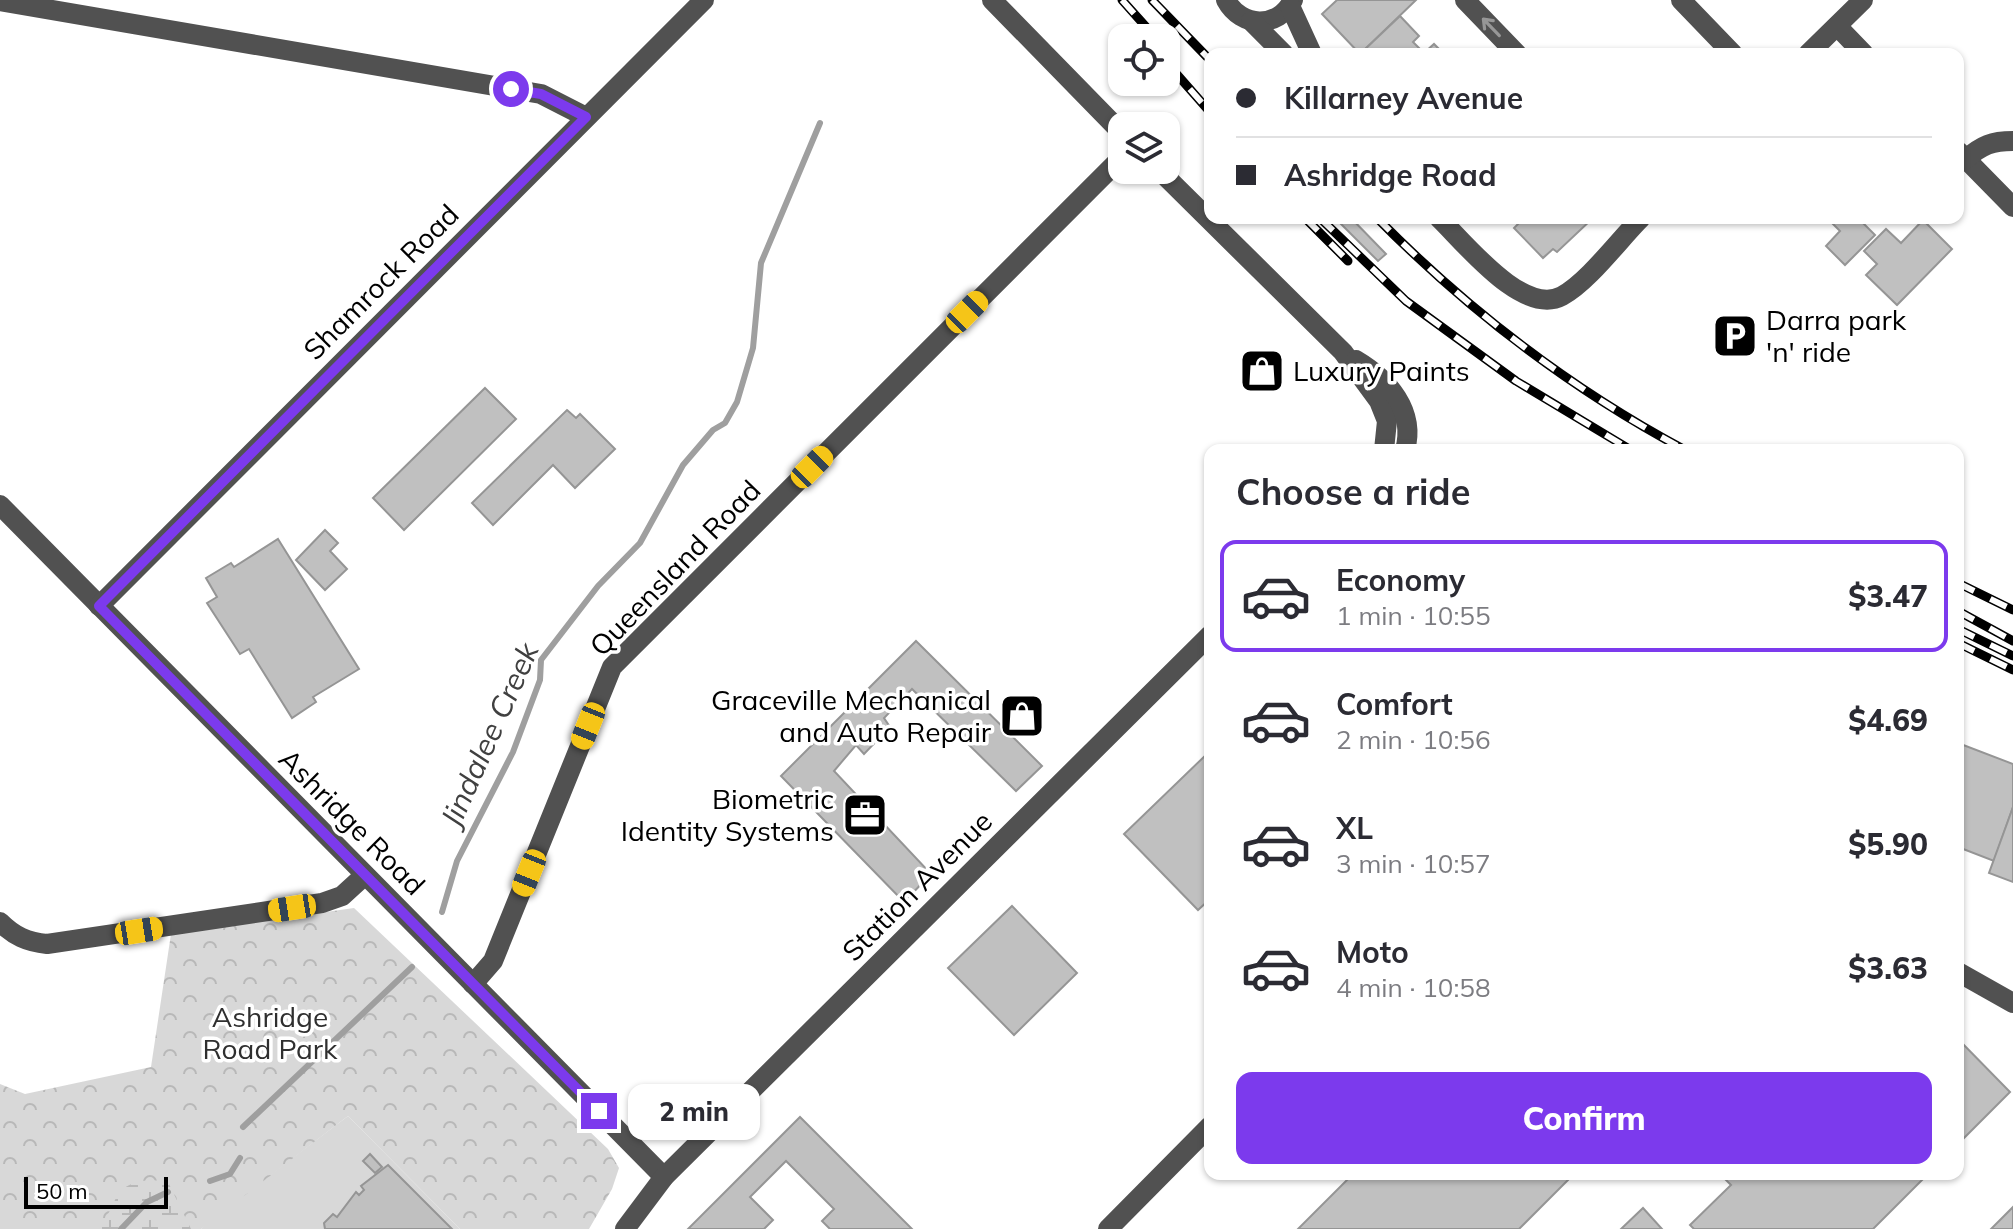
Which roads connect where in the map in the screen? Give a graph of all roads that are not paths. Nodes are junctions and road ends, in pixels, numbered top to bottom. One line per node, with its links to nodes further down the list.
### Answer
1 (704, 0): 17 (street, Shamrock Road)
2 (992, 0): 18 (street)
3 (1226, 0): 9 (street)
4 (1465, 0): 13 (street, one-way to 4)
5 (1681, 0): 14 (street)
6 (1863, 0): 10 (street)
7 (0, 1): 17 (street)
8 (1291, 3): 9 (street); 12 (street)
9 (1251, 21): 11 (street)
10 (1837, 26): 15 (street); 16 (street)
11 (1278, 48)
12 (1310, 48)
13 (1511, 48)
14 (1727, 48)
15 (1814, 48)
16 (1858, 48)
17 (586, 117): 33 (street, Shamrock Road)
18 (1108, 119)
19 (2013, 141): 20 (street)
20 (1964, 154)
21 (1964, 157): 24 (street)
22 (1108, 171): 38 (street, Queensland Road)
23 (1173, 184): 25 (street)
24 (2013, 207)
25 (1204, 215)
26 (1214, 224): 29 (street)
27 (1445, 224): 28 (street)
28 (1635, 224)
29 (1343, 352): 30 (street); 31 (street)
30 (1385, 444)
31 (1407, 444)
32 (0, 505): 33 (street, Ashridge Road)
33 (99, 606): 35 (street, Ashridge Road)
34 (1204, 641): 41 (street, Station Avenue)
35 (365, 875): 36 (street); 38 (street, Ashridge Road)
36 (0, 922)
37 (1964, 975): 39 (street)
38 (473, 984): 41 (street, Ashridge Road)
39 (2013, 1003)
40 (1204, 1132): 43 (street)
41 (664, 1177): 42 (street, Station Avenue)
42 (625, 1229)
43 (1108, 1229)

